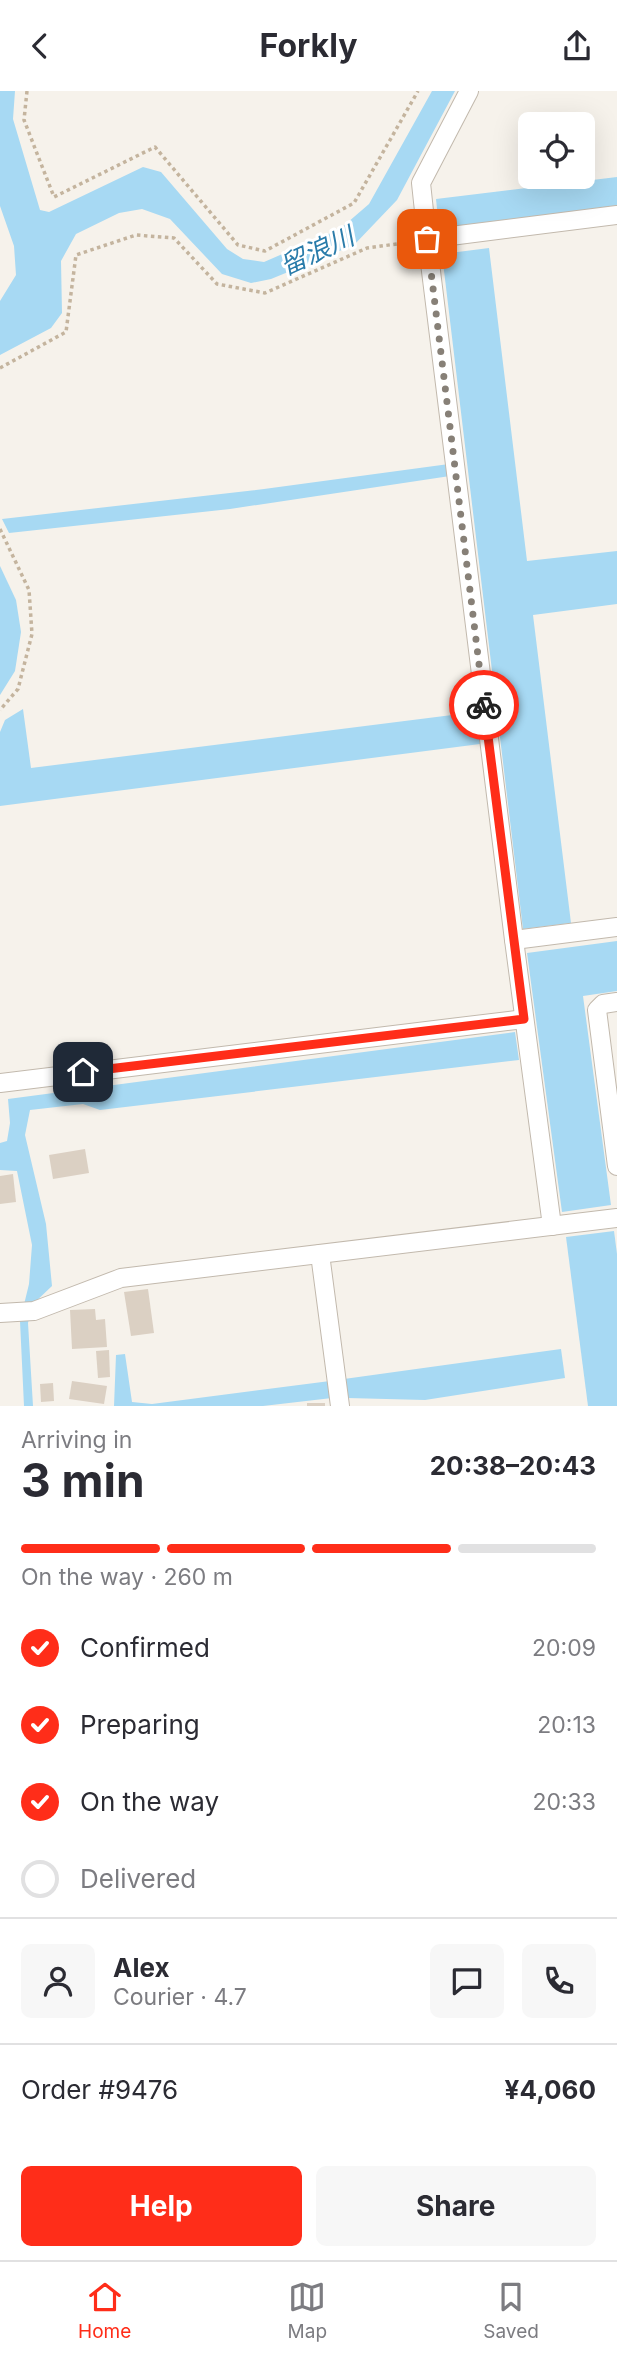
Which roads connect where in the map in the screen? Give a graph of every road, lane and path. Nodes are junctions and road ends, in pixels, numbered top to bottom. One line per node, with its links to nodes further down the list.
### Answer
1 (27, 91): 2 (path)
2 (418, 91)
3 (469, 91): 5 (street)
4 (617, 215): 5 (street)
5 (427, 239): 6 (path); 10 (street)
6 (0, 367)
7 (0, 529): 8 (path)
8 (0, 711)
9 (617, 927): 10 (street)
10 (514, 940): 12 (street)
11 (617, 1002): 14 (street)
12 (524, 1019): 13 (street); 16 (street)
13 (0, 1083)
14 (617, 1166)
15 (617, 1218): 16 (street)
16 (552, 1226): 17 (street)
17 (320, 1254): 18 (street); 19 (street)
18 (8, 1313)
19 (340, 1403)

